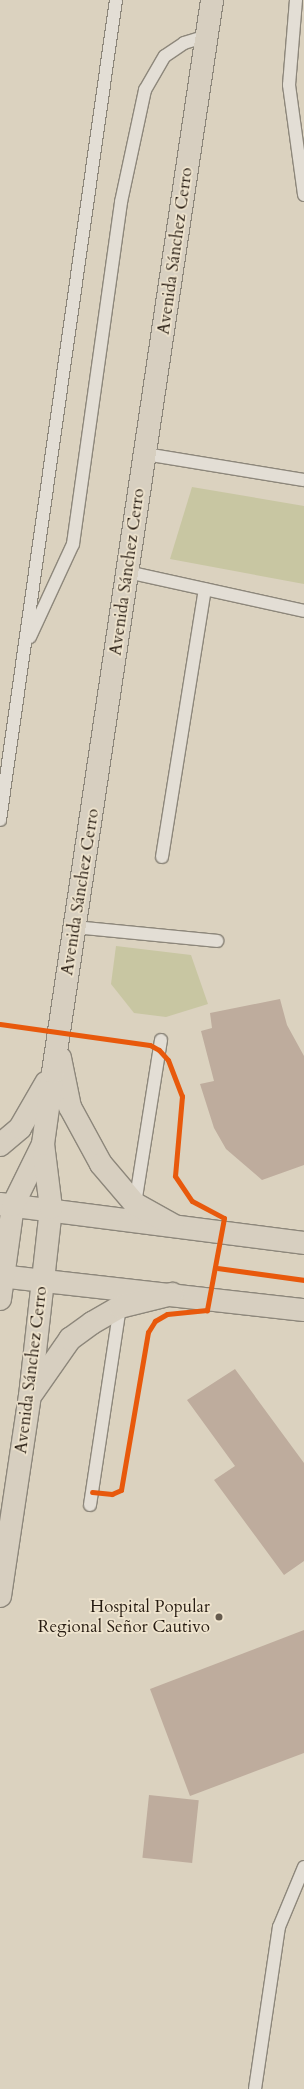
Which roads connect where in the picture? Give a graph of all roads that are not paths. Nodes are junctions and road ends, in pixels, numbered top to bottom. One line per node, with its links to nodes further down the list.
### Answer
1 (116, 0): 11 (lane)
2 (212, 0): 4 (main road, Avenida Sánchez Cerro)
3 (296, 0): 5 (lane)
4 (207, 36): 6 (main road, Avenida Sánchez Cerro); 11 (lane)
5 (304, 195)
6 (145, 454): 7 (lane); 8 (main road, Avenida Sánchez Cerro)
7 (304, 480)
8 (127, 572): 9 (lane); 14 (main road, Avenida Sánchez Cerro)
9 (205, 589): 10 (lane); 13 (lane)
10 (304, 611)
11 (24, 650): 12 (lane)
12 (0, 820)
13 (162, 857)
14 (75, 928): 15 (lane); 17 (main road, Avenida Sánchez Cerro)
15 (217, 941)
16 (161, 1040): 22 (lane)
17 (57, 1046): 18 (main road, Avenida Sánchez Cerro); 22 (main road)
18 (53, 1072): 19 (main road, Avenida Sánchez Cerro); 20 (main road)
19 (43, 1144): 21 (main road, Avenida Sánchez Cerro); 23 (main road, Avenida Sánchez Cerro)
20 (0, 1145)
21 (6, 1204): 23 (main road); 26 (main road, Avenida Sánchez Cerro)
22 (135, 1204): 24 (main road)
23 (51, 1208): 24 (main road); 27 (main road, Avenida Sánchez Cerro)
24 (173, 1225): 25 (main road)
25 (304, 1243)
26 (2, 1276): 27 (main road); 29 (main road, Avenida Sánchez Cerro)
27 (42, 1279): 28 (main road); 32 (main road, Avenida Sánchez Cerro)
28 (172, 1294): 30 (main road); 31 (main road)
29 (0, 1299)
30 (120, 1307): 32 (main road); 33 (lane)
31 (304, 1310)
32 (30, 1396): 34 (main road, Avenida Sánchez Cerro)
33 (90, 1504)
34 (0, 1596)
35 (304, 1867): 36 (lane)
36 (255, 2089)

